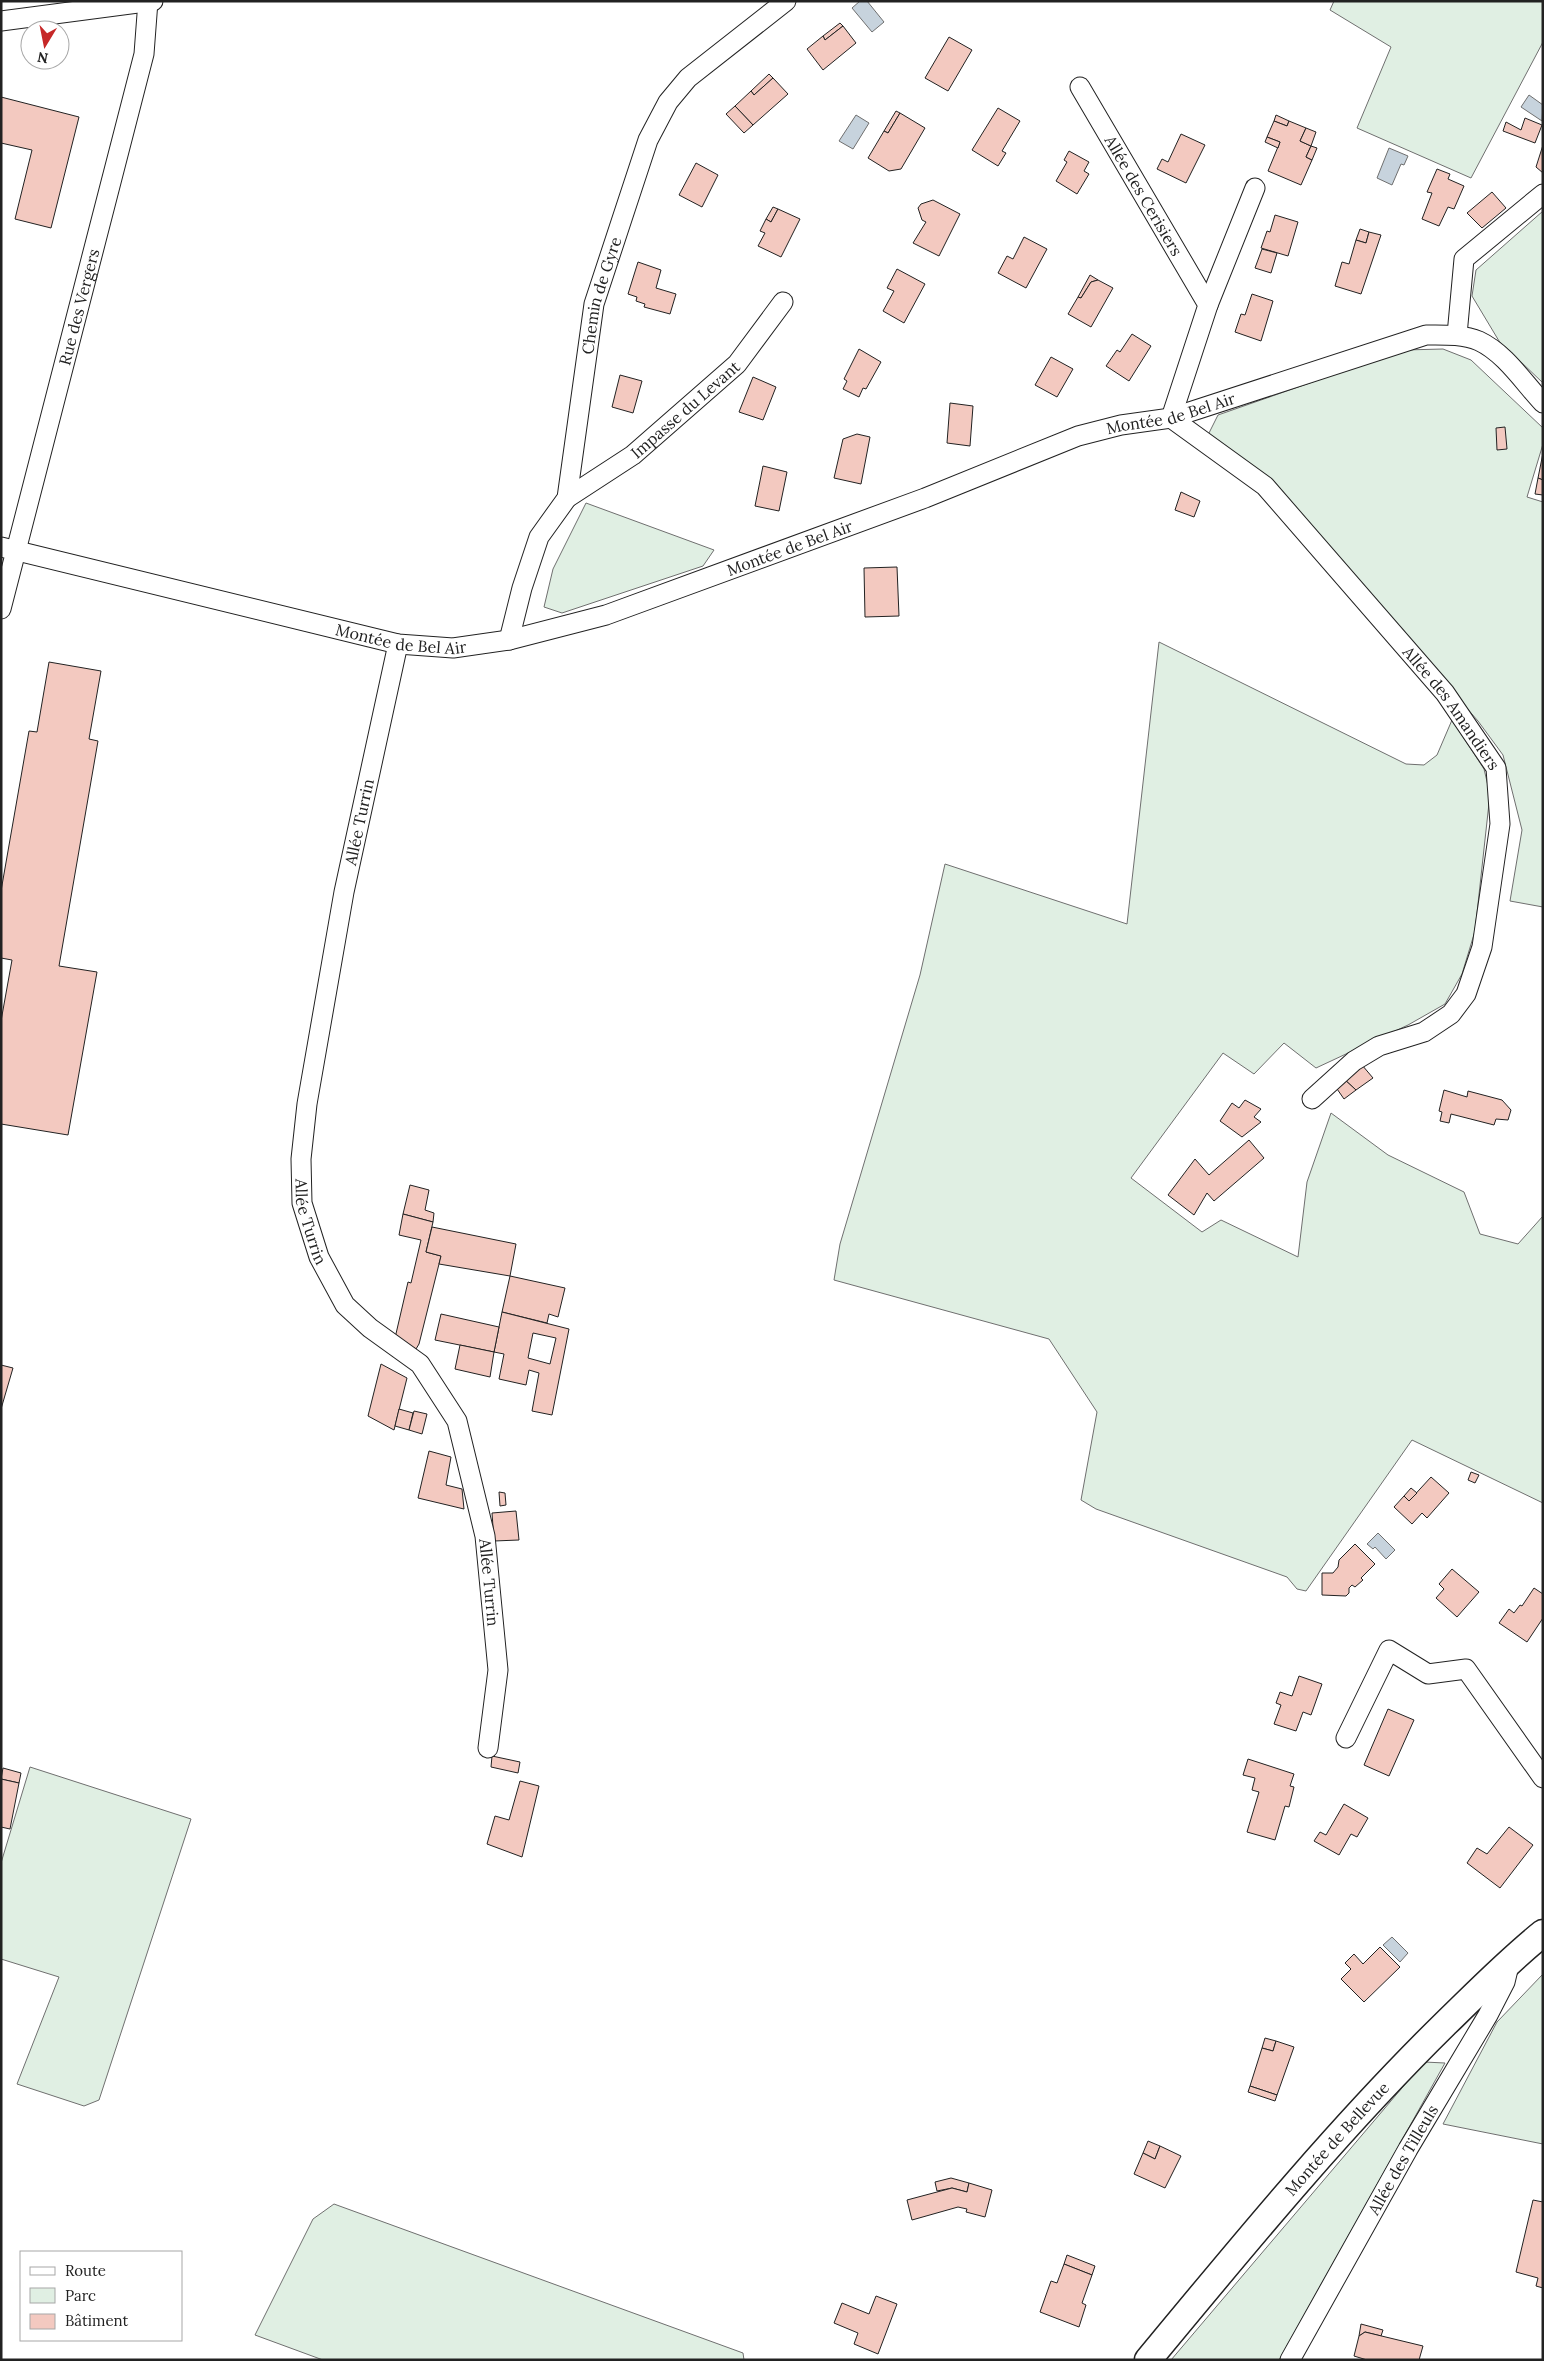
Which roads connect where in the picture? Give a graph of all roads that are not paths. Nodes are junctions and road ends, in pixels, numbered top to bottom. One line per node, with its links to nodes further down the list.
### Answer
1 (153, 1): 3 (street)
2 (786, 1): 13 (street, Chemin de Gyre)
3 (148, 2): 4 (street); 14 (street, Rue des Vergers)
4 (1, 21)
5 (1080, 87): 9 (street, Allée des Cerisiers)
6 (1255, 188): 9 (street)
7 (1543, 194): 10 (street)
8 (783, 302): 13 (street, Impasse du Levant)
9 (1208, 305): 12 (street)
10 (1457, 335): 11 (street, Montée de Bel Air); 12 (street, Montée de Bel Air)
11 (1543, 404)
12 (1172, 418): 16 (street, Montée de Bel Air); 18 (street, Allée des Amandiers)
13 (567, 498): 16 (street, Chemin de Gyre)
14 (9, 549): 15 (street, Rue des Vergers); 17 (street, Montée de Bel Air)
15 (1, 609)
16 (509, 640): 17 (street, Montée de Bel Air)
17 (398, 644): 20 (street, Allée Turrin)
18 (1312, 1098)
19 (1346, 1738): 21 (street)
20 (488, 1748)
21 (1543, 1778)
22 (1543, 1933): 23 (main road, Montée de Bellevue)
23 (1511, 1958): 24 (main road, Montée de Bellevue); 25 (street, Allée des Tilleuls)
24 (1148, 2360)
25 (1290, 2360)

